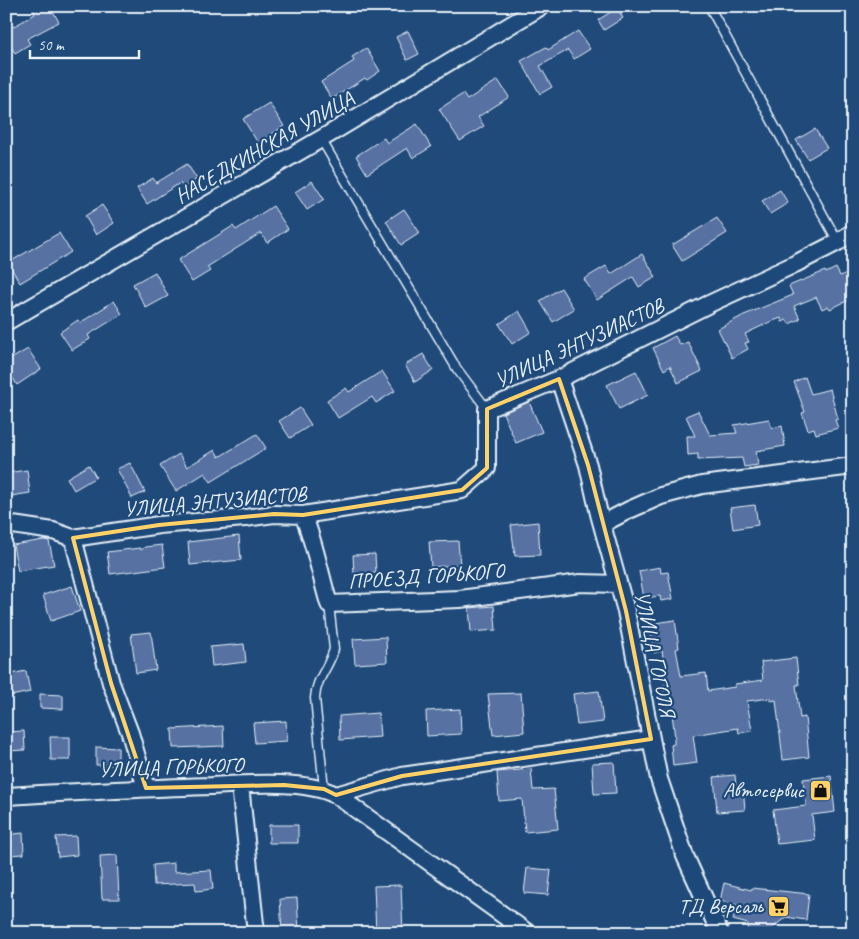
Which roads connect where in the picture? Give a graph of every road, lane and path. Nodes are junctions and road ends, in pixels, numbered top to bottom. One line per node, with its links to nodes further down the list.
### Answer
1 (542, 6): 3 (street, НАСЕДКИНСКАЯ УЛИЦА)
2 (709, 6): 5 (lane)
3 (321, 139): 6 (street, НАСЕДКИНСКАЯ УЛИЦА); 8 (lane)
4 (853, 232): 5 (street, УЛИЦА ЭНТУЗИАСТОВ)
5 (838, 242): 7 (street, УЛИЦА ЭНТУЗИАСТОВ)
6 (6, 322)
7 (559, 379): 8 (street, УЛИЦА ЭНТУЗИАСТОВ); 12 (street, УЛИЦА ГОГОЛЯ)
8 (488, 409): 10 (street, УЛИЦА ЭНТУЗИАСТОВ)
9 (853, 466): 12 (street)
10 (303, 515): 13 (street, УЛИЦА ЭНТУЗИАСТОВ); 15 (street, ПРОЕЗД ГОРЬКОГО)
11 (6, 524): 13 (street)
12 (602, 524): 14 (street, УЛИЦА ГОГОЛЯ)
13 (73, 538): 18 (street)
14 (618, 584): 15 (street, ПРОЕЗД ГОРЬКОГО); 16 (street, УЛИЦА ГОГОЛЯ)
15 (330, 604): 19 (lane)
16 (651, 739): 19 (street, УЛИЦА ГОРЬКОГО); 23 (street, УЛИЦА ГОГОЛЯ)
17 (240, 785): 18 (street, УЛИЦА ГОРЬКОГО); 19 (street, УЛИЦА ГОРЬКОГО); 21 (street)
18 (146, 788): 20 (street, УЛИЦА ГОРЬКОГО)
19 (330, 792): 22 (street, УЛИЦА ГОРЬКОГО)
20 (6, 796)
21 (256, 933)
22 (528, 933)
23 (720, 933)

